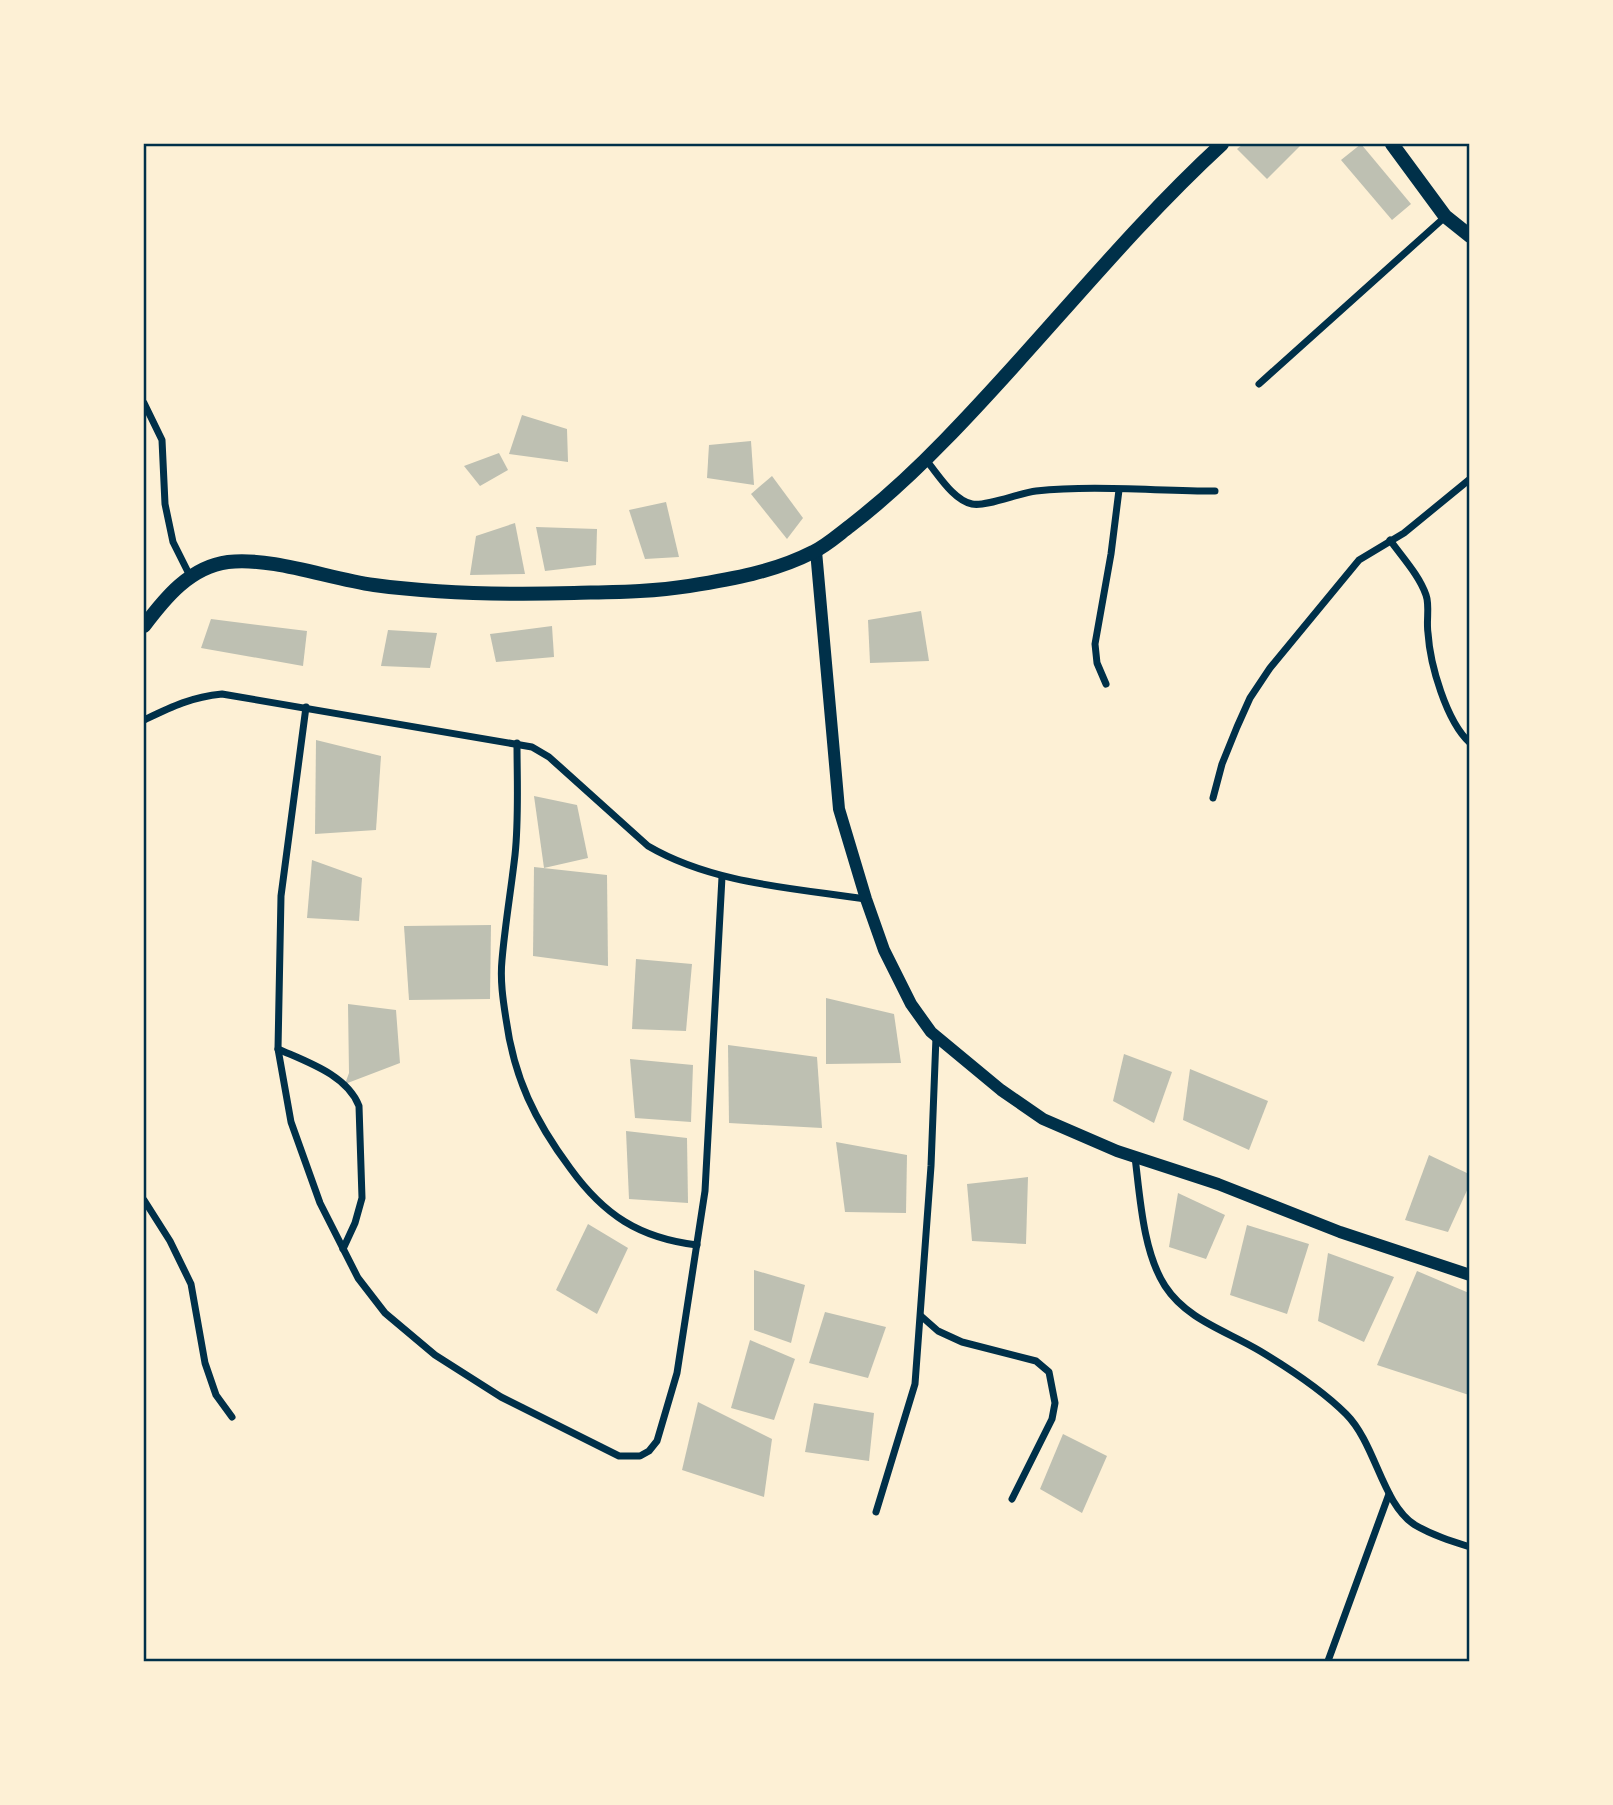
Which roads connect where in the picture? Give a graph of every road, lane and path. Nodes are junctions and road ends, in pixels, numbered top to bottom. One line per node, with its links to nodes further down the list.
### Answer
1 (1222, 144): 7 (main road)
2 (1392, 144): 3 (main road)
3 (1446, 216): 4 (main road); 5 (street)
4 (1469, 236)
5 (1259, 384)
6 (144, 403): 13 (street)
7 (926, 460): 9 (street); 12 (main road)
8 (1469, 479): 11 (street)
9 (1119, 490): 10 (street); 15 (street)
10 (1215, 491)
11 (1390, 540): 19 (street); 20 (street)
12 (816, 551): 13 (main road); 22 (street)
13 (190, 576): 14 (main road)
14 (144, 626)
15 (1106, 684)
16 (306, 707): 17 (street); 18 (street); 24 (street)
17 (144, 720)
18 (517, 743): 21 (street); 27 (street)
19 (1469, 743)
20 (1213, 798)
21 (722, 877): 22 (street); 27 (street)
22 (866, 899): 23 (street)
23 (936, 1036): 25 (street); 30 (street)
24 (278, 1049): 28 (street); 28 (street)
25 (1135, 1157): 29 (street); 32 (street)
26 (144, 1200): 31 (street)
27 (697, 1245): 28 (street)
28 (343, 1250)
29 (1469, 1275)
30 (920, 1316): 33 (street); 34 (street)
31 (232, 1417)
32 (1389, 1494): 35 (street); 36 (street)
33 (1012, 1499)
34 (876, 1512)
35 (1469, 1547)
36 (1328, 1661)

